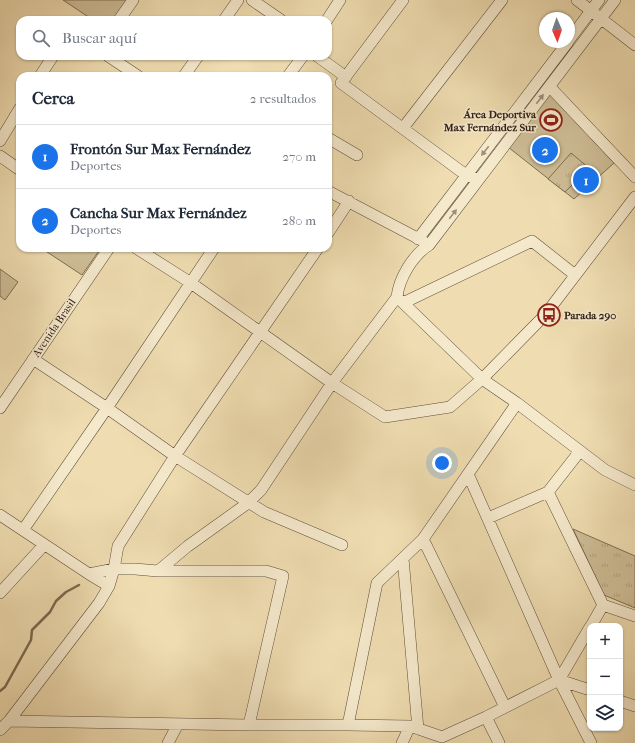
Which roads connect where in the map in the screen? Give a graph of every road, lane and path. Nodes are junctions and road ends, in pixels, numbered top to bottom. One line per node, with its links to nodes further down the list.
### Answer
1 (133, 0): 11 (street)
2 (238, 0): 12 (street)
3 (252, 0): 13 (street)
4 (340, 0): 14 (street)
5 (403, 0): 28 (street)
6 (502, 0): 31 (street)
7 (577, 0): 10 (street)
8 (599, 0): 10 (street)
9 (615, 0): 15 (street)
10 (591, 11): 15 (street); 16 (street)
11 (122, 16)
12 (227, 16)
13 (275, 16)
14 (330, 16)
15 (601, 18): 17 (street); 29 (street)
16 (575, 32)
17 (635, 45)
18 (563, 48): 37 (street, one-way to 37)
19 (50, 60): 24 (street)
20 (112, 60): 25 (street)
21 (195, 60): 26 (street)
22 (299, 60): 27 (street)
23 (322, 60): 28 (street)
24 (43, 72)
25 (125, 72)
26 (187, 72)
27 (291, 72)
28 (346, 78): 31 (street)
29 (550, 86): 38 (street); 39 (street, one-way to 29)
30 (16, 115): 33 (street)
31 (403, 128): 37 (street)
32 (332, 140): 34 (street)
33 (0, 141)
34 (357, 155)
35 (0, 156): 36 (street)
36 (16, 167)
37 (466, 175): 39 (street); 44 (street)
38 (635, 177)
39 (479, 179): 45 (street, one-way to 39)
40 (332, 193): 42 (street)
41 (635, 197): 50 (street)
42 (349, 202): 43 (street); 44 (street)
43 (332, 226)
44 (418, 238): 45 (street)
45 (429, 244): 52 (street)
46 (107, 252): 54 (street, Avenida Brasil)
47 (142, 252): 51 (street)
48 (211, 252): 51 (street)
49 (315, 252): 53 (street)
50 (575, 275): 52 (street); 55 (street)
51 (191, 283): 53 (street); 59 (street)
52 (400, 300): 55 (street); 56 (street)
53 (260, 333): 56 (street); 61 (street)
54 (33, 359): 58 (street, Avenida Brasil); 59 (street)
55 (482, 379): 56 (street); 57 (street)
56 (332, 383): 65 (street)
57 (516, 403): 60 (street); 62 (street)
58 (0, 408)
59 (107, 408): 61 (street); 68 (street)
60 (580, 451): 63 (street); 64 (street)
61 (175, 456): 65 (street); 73 (street)
62 (468, 474): 67 (street); 69 (street)
63 (635, 486)
64 (548, 492): 67 (street); 78 (street)
65 (248, 503): 71 (street); 74 (street)
66 (0, 515): 68 (street)
67 (488, 518): 82 (street)
68 (23, 530): 70 (street)
69 (423, 539): 72 (street); 86 (street)
70 (44, 544): 75 (street); 77 (street)
71 (342, 545)
72 (404, 558): 90 (street); 92 (street)
73 (114, 569): 74 (street); 75 (street); 76 (street)
74 (158, 571): 91 (street)
75 (89, 574): 76 (street)
76 (109, 586): 88 (street)
77 (0, 593)
78 (603, 605): 79 (street); 80 (street)
79 (635, 616)
80 (592, 623)
81 (587, 632): 82 (street)
82 (559, 680): 83 (street); 86 (street); 97 (street)
83 (587, 689)
84 (623, 702): 85 (street)
85 (635, 706)
86 (506, 707): 87 (street)
87 (486, 717): 92 (street); 96 (street)
88 (9, 721): 89 (street); 93 (street)
89 (178, 724): 91 (street); 94 (street)
90 (348, 724): 91 (street); 92 (street)
91 (249, 725)
92 (414, 727): 95 (street)
93 (0, 730)
94 (168, 743)
95 (402, 743)
96 (500, 743)
97 (591, 743)

